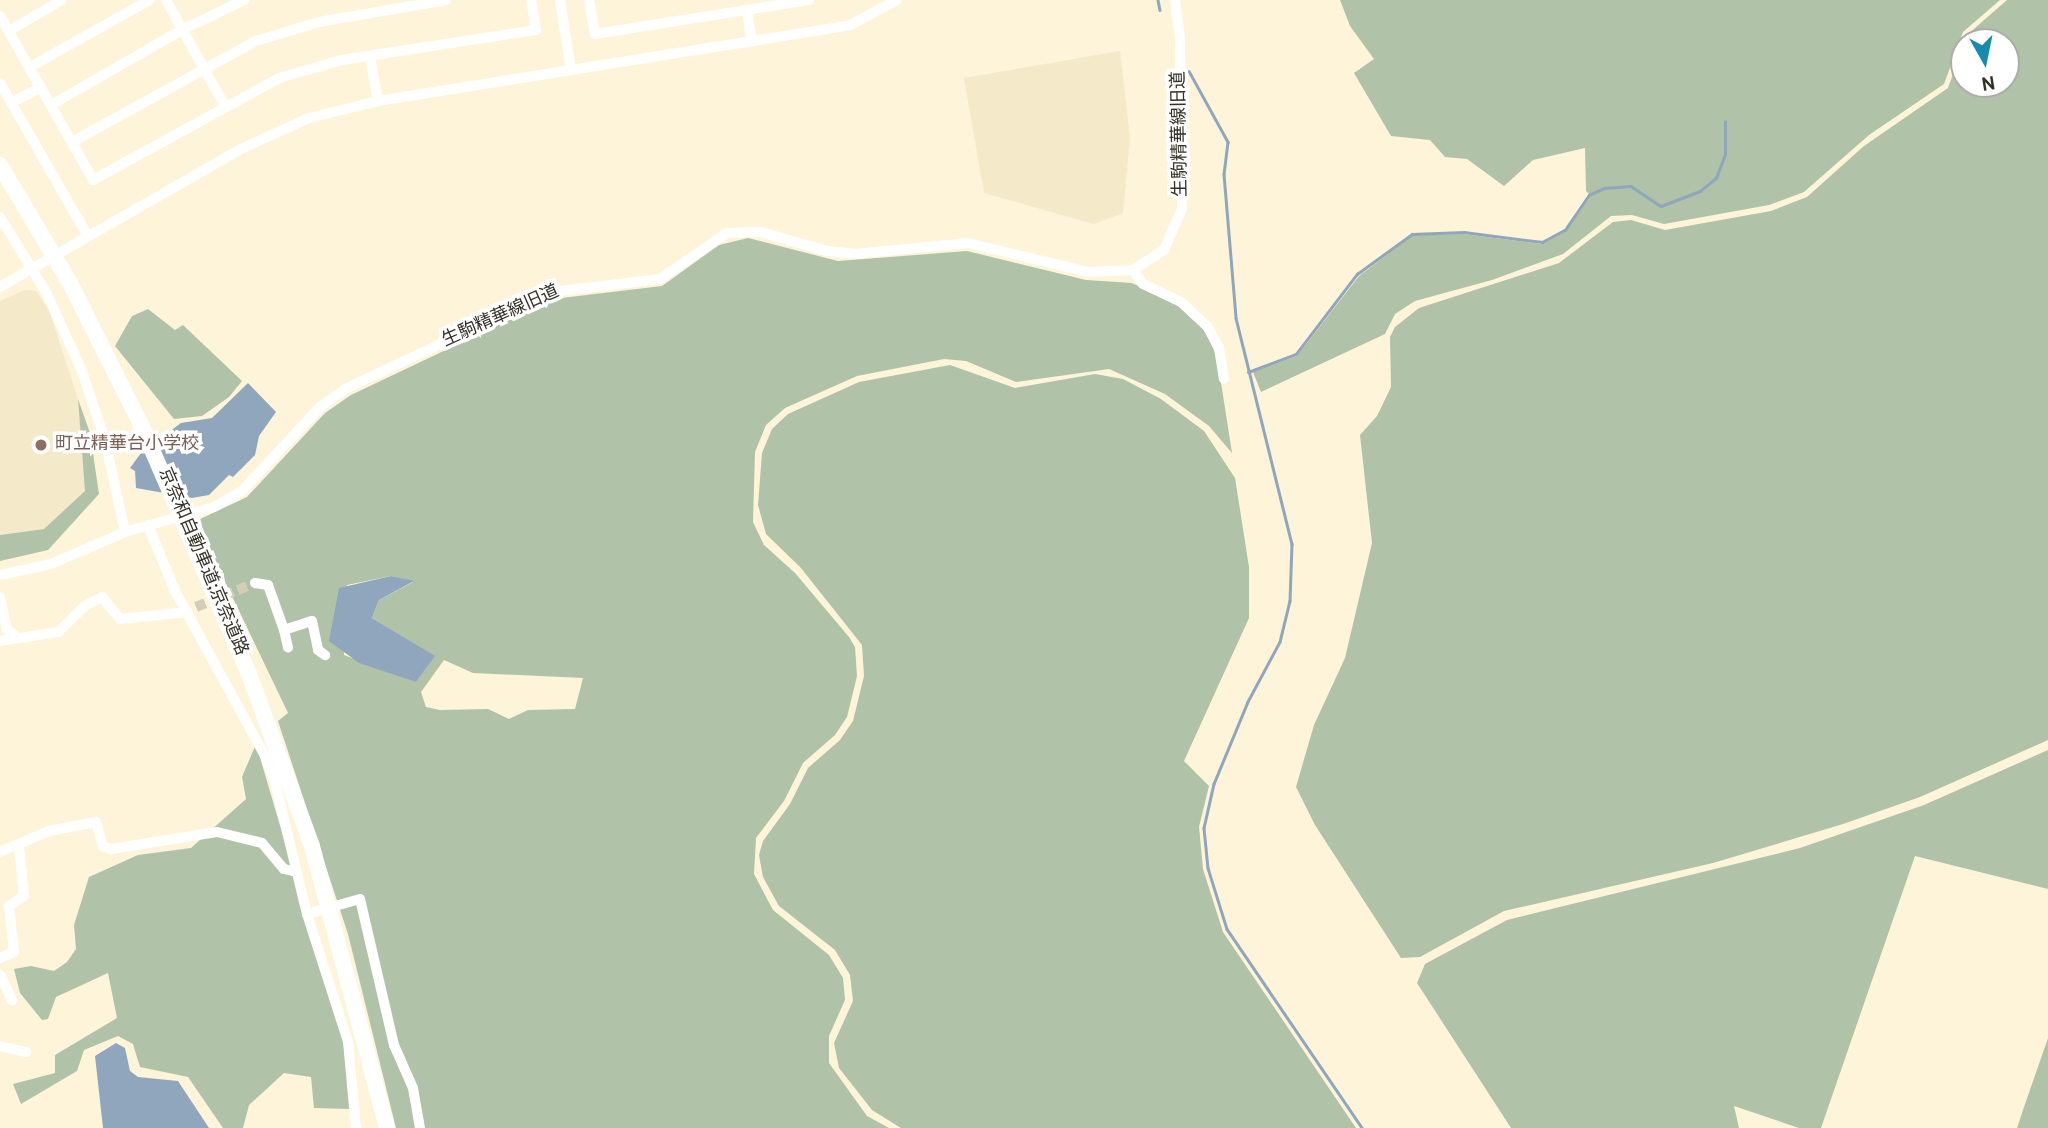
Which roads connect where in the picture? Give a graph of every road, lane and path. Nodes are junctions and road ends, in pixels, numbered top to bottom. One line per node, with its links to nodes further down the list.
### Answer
1 (62, 0): 17 (street)
2 (150, 0): 20 (street)
3 (166, 0): 16 (street)
4 (244, 0): 16 (street)
5 (360, 0): 14 (street)
6 (446, 0): 14 (street)
7 (531, 0): 19 (street)
8 (560, 0): 22 (street)
9 (589, 0): 13 (street)
10 (809, 0): 13 (street)
11 (897, 0): 18 (street)
12 (1175, 0): 34 (street, 生駒精華線旧道)
13 (747, 11): 18 (street)
14 (363, 13): 21 (street)
15 (0, 16): 17 (street)
16 (182, 30): 21 (street); 28 (street)
17 (9, 31): 20 (street)
18 (752, 41): 22 (street)
19 (370, 56): 25 (street); 27 (street)
20 (30, 68): 24 (street)
21 (204, 68): 27 (street); 29 (street)
22 (571, 70): 25 (street)
23 (0, 83): 26 (street)
24 (41, 87): 26 (street); 28 (street)
25 (378, 101): 33 (street)
26 (12, 103): 33 (street)
27 (224, 104): 29 (street)
28 (51, 105): 29 (street)
29 (72, 142)
30 (0, 165): 36 (highway, 京奈和自動車道;京奈道路)
31 (0, 176): 36 (highway, 京奈和自動車道;京奈道路)
32 (0, 217): 39 (street)
33 (87, 236): 35 (street)
34 (1133, 270): 37 (street); 38 (street, 生駒精華線旧道)
35 (0, 287)
36 (90, 326): 59 (highway, 京奈和自動車道;京奈道路)
37 (1224, 379)
38 (148, 524): 39 (street, 生駒精華線旧道); 43 (street)
39 (125, 532): 40 (street, 生駒精華線旧道)
40 (0, 575)
41 (255, 583): 44 (street)
42 (0, 597): 45 (street)
43 (190, 609): 45 (street); 51 (street)
44 (284, 630): 47 (street); 48 (street)
45 (15, 635): 46 (street)
46 (0, 641)
47 (288, 648)
48 (325, 654)
49 (19, 847): 50 (street); 51 (street); 53 (street)
50 (0, 852)
51 (297, 872): 52 (street)
52 (309, 913): 58 (street); 60 (street)
53 (0, 958)
54 (0, 975): 55 (street)
55 (12, 1000)
56 (0, 1046): 57 (street)
57 (26, 1052)
58 (356, 1128)
59 (384, 1128)
60 (420, 1128)

